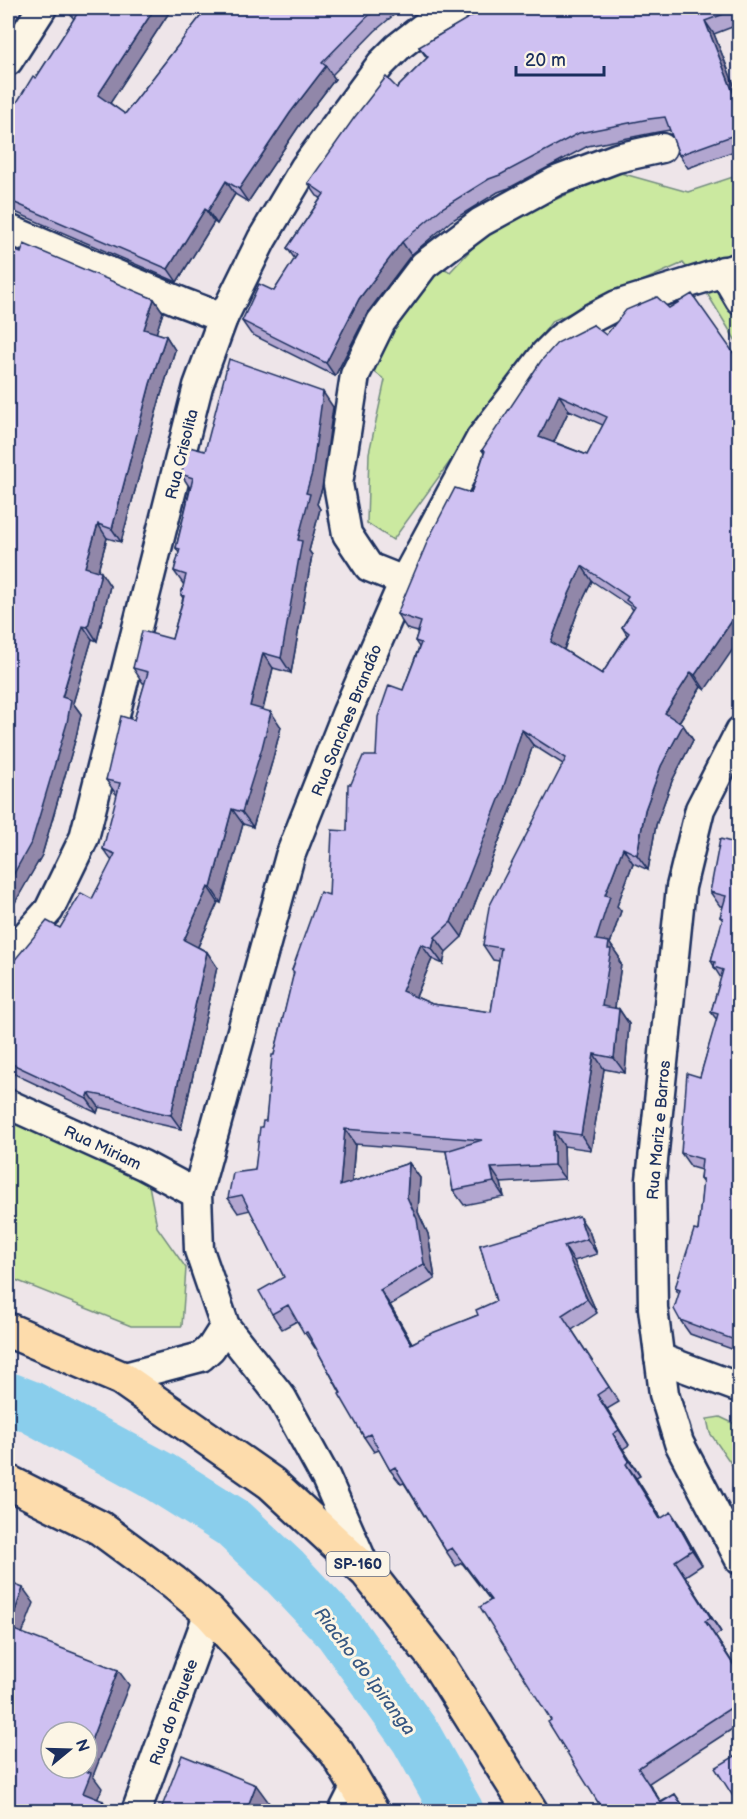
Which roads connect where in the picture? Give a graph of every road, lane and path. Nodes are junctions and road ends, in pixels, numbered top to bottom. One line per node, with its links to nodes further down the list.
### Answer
1 (42, 8): 3 (street)
2 (457, 8): 8 (street, Rua Crisolita)
3 (8, 62)
4 (662, 148): 9 (street)
5 (8, 229): 8 (street)
6 (731, 269): 7 (street); 9 (street, Rua Sanches Brandão)
7 (740, 300)
8 (223, 318): 11 (street, Rua Crisolita)
9 (404, 581): 13 (street, Rua Sanches Brandão)
10 (740, 731): 16 (street, Rua Mariz e Barros)
11 (8, 956)
12 (8, 1104): 13 (street, Rua Miriam)
13 (196, 1194): 14 (street, Rua Sanches Brandão)
14 (225, 1326): 17 (street); 21 (street, Rua Sanches Brandão)
15 (8, 1330): 17 (main road)
16 (659, 1358): 18 (street); 20 (street, Rua Mariz e Barros)
17 (121, 1378): 21 (main road, SP-160)
18 (740, 1388)
19 (8, 1482): 22 (main road)
20 (740, 1560)
21 (367, 1572): 25 (main road, SP-160)
22 (209, 1612): 23 (main road); 24 (street, Rua do Piquete)
23 (357, 1803)
24 (136, 1812)
25 (531, 1812)

